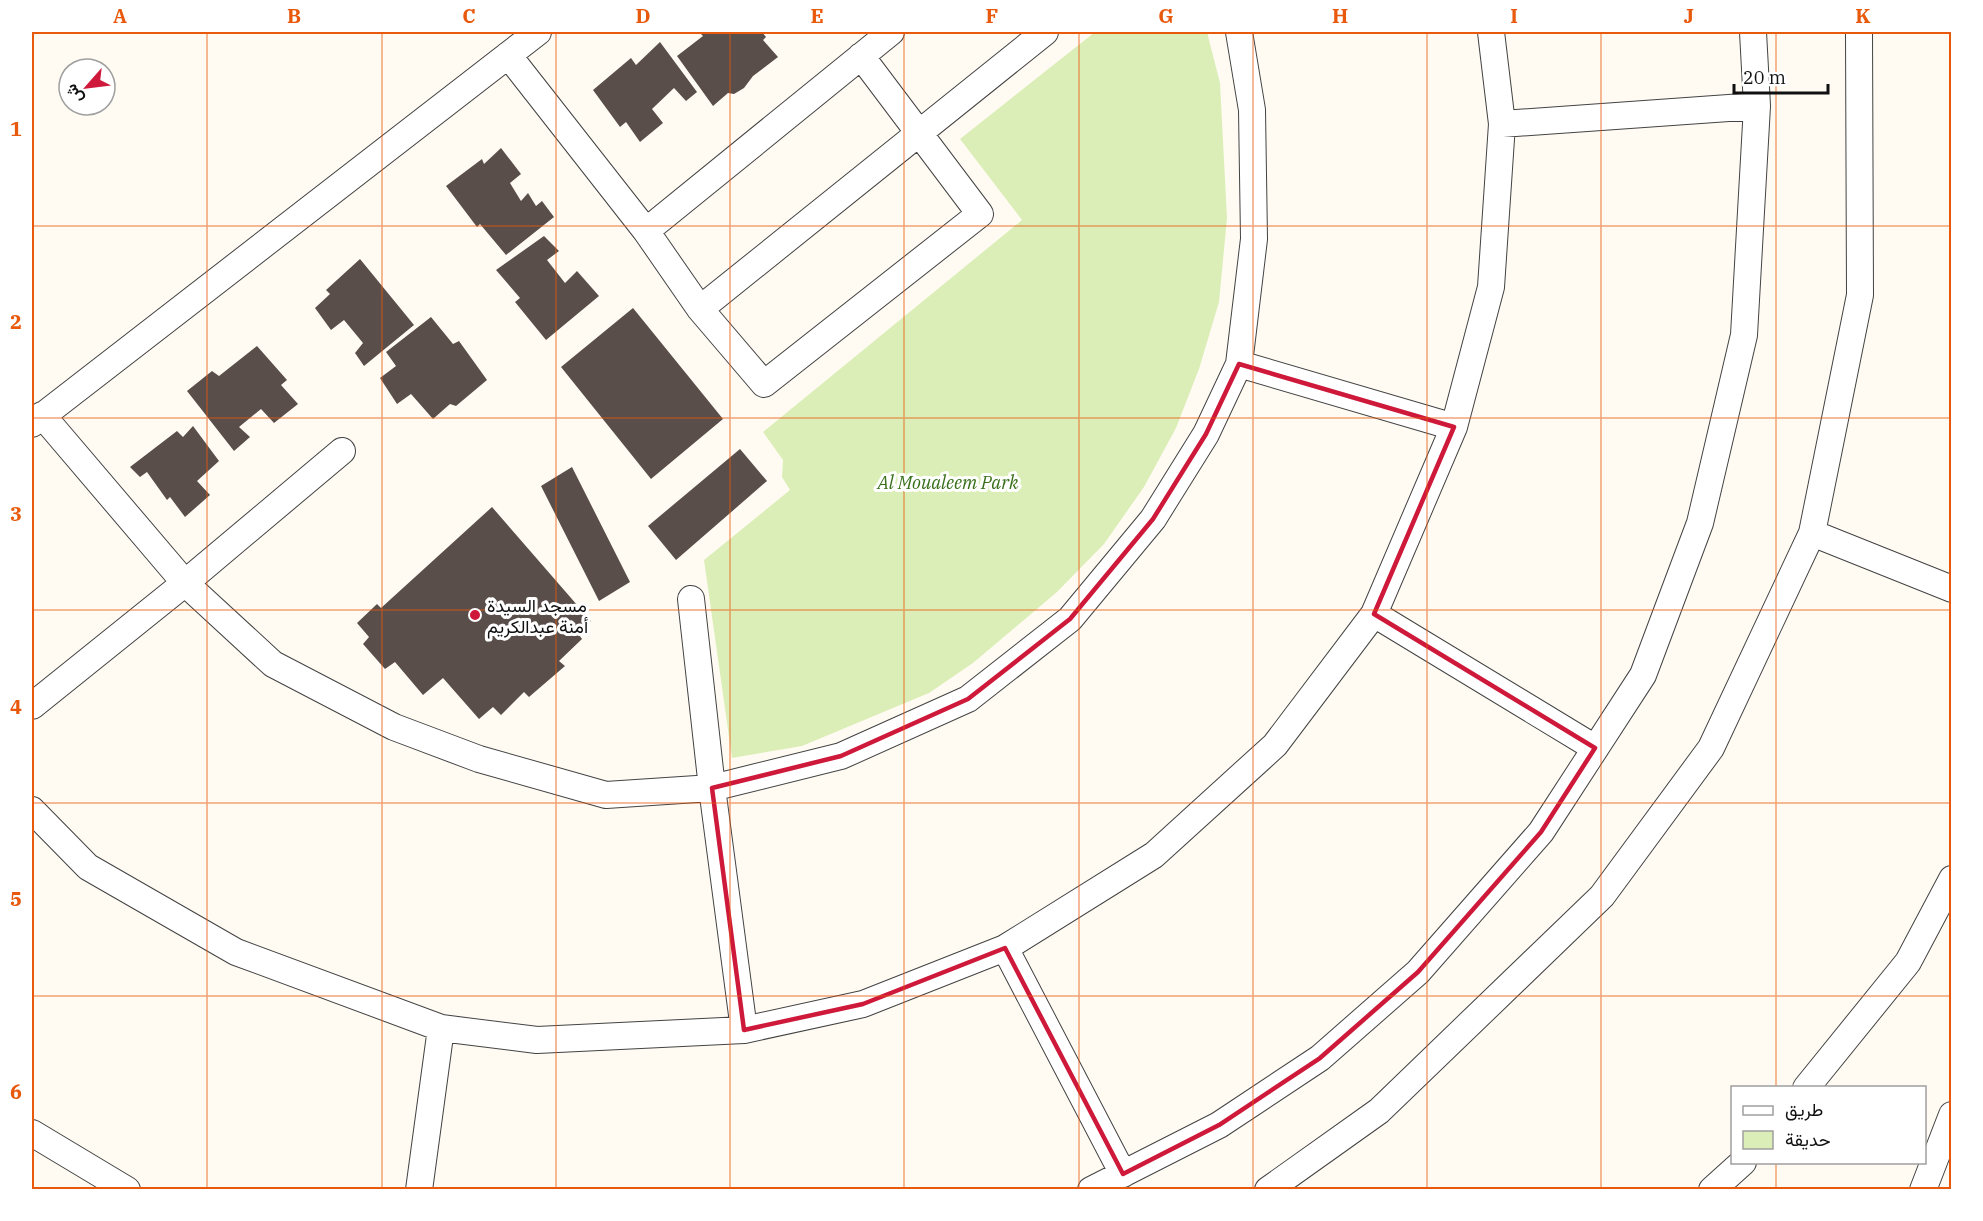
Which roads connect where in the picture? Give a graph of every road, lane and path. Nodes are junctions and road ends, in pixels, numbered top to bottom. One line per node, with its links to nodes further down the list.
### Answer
1 (538, 32): 8 (street)
2 (891, 32): 9 (street)
3 (1045, 32): 12 (street)
4 (1239, 32): 15 (street)
5 (1491, 32): 11 (street)
6 (1753, 32): 10 (street)
7 (1859, 32): 19 (street)
8 (508, 55): 13 (street); 16 (street)
9 (861, 56): 12 (street); 13 (street)
10 (1757, 106): 11 (street); 25 (street)
11 (1502, 124): 17 (street)
12 (919, 133): 14 (street); 14 (street)
13 (646, 231): 14 (street)
14 (700, 309)
15 (1239, 364): 17 (street); 26 (street)
16 (37, 420): 20 (street)
17 (1454, 427): 23 (street)
18 (342, 451): 20 (street)
19 (1812, 533): 21 (street); 41 (street)
20 (185, 583): 24 (street); 26 (street)
21 (1952, 589)
22 (691, 598): 26 (street)
23 (1374, 614): 25 (street); 29 (street)
24 (32, 706)
25 (1595, 748): 37 (street)
26 (712, 788): 31 (street)
27 (32, 810): 30 (street)
28 (1952, 879): 32 (street)
29 (1005, 948): 31 (street); 37 (street)
30 (441, 1028): 31 (street); 39 (street)
31 (744, 1030)
32 (1808, 1086)
33 (1952, 1115): 36 (street)
34 (32, 1132): 38 (street)
35 (1741, 1164): 42 (street)
36 (1943, 1165): 43 (street)
37 (1123, 1174): 40 (street)
38 (127, 1190)
39 (419, 1190)
40 (1091, 1190)
41 (1268, 1190)
42 (1712, 1190)
43 (1923, 1190)

